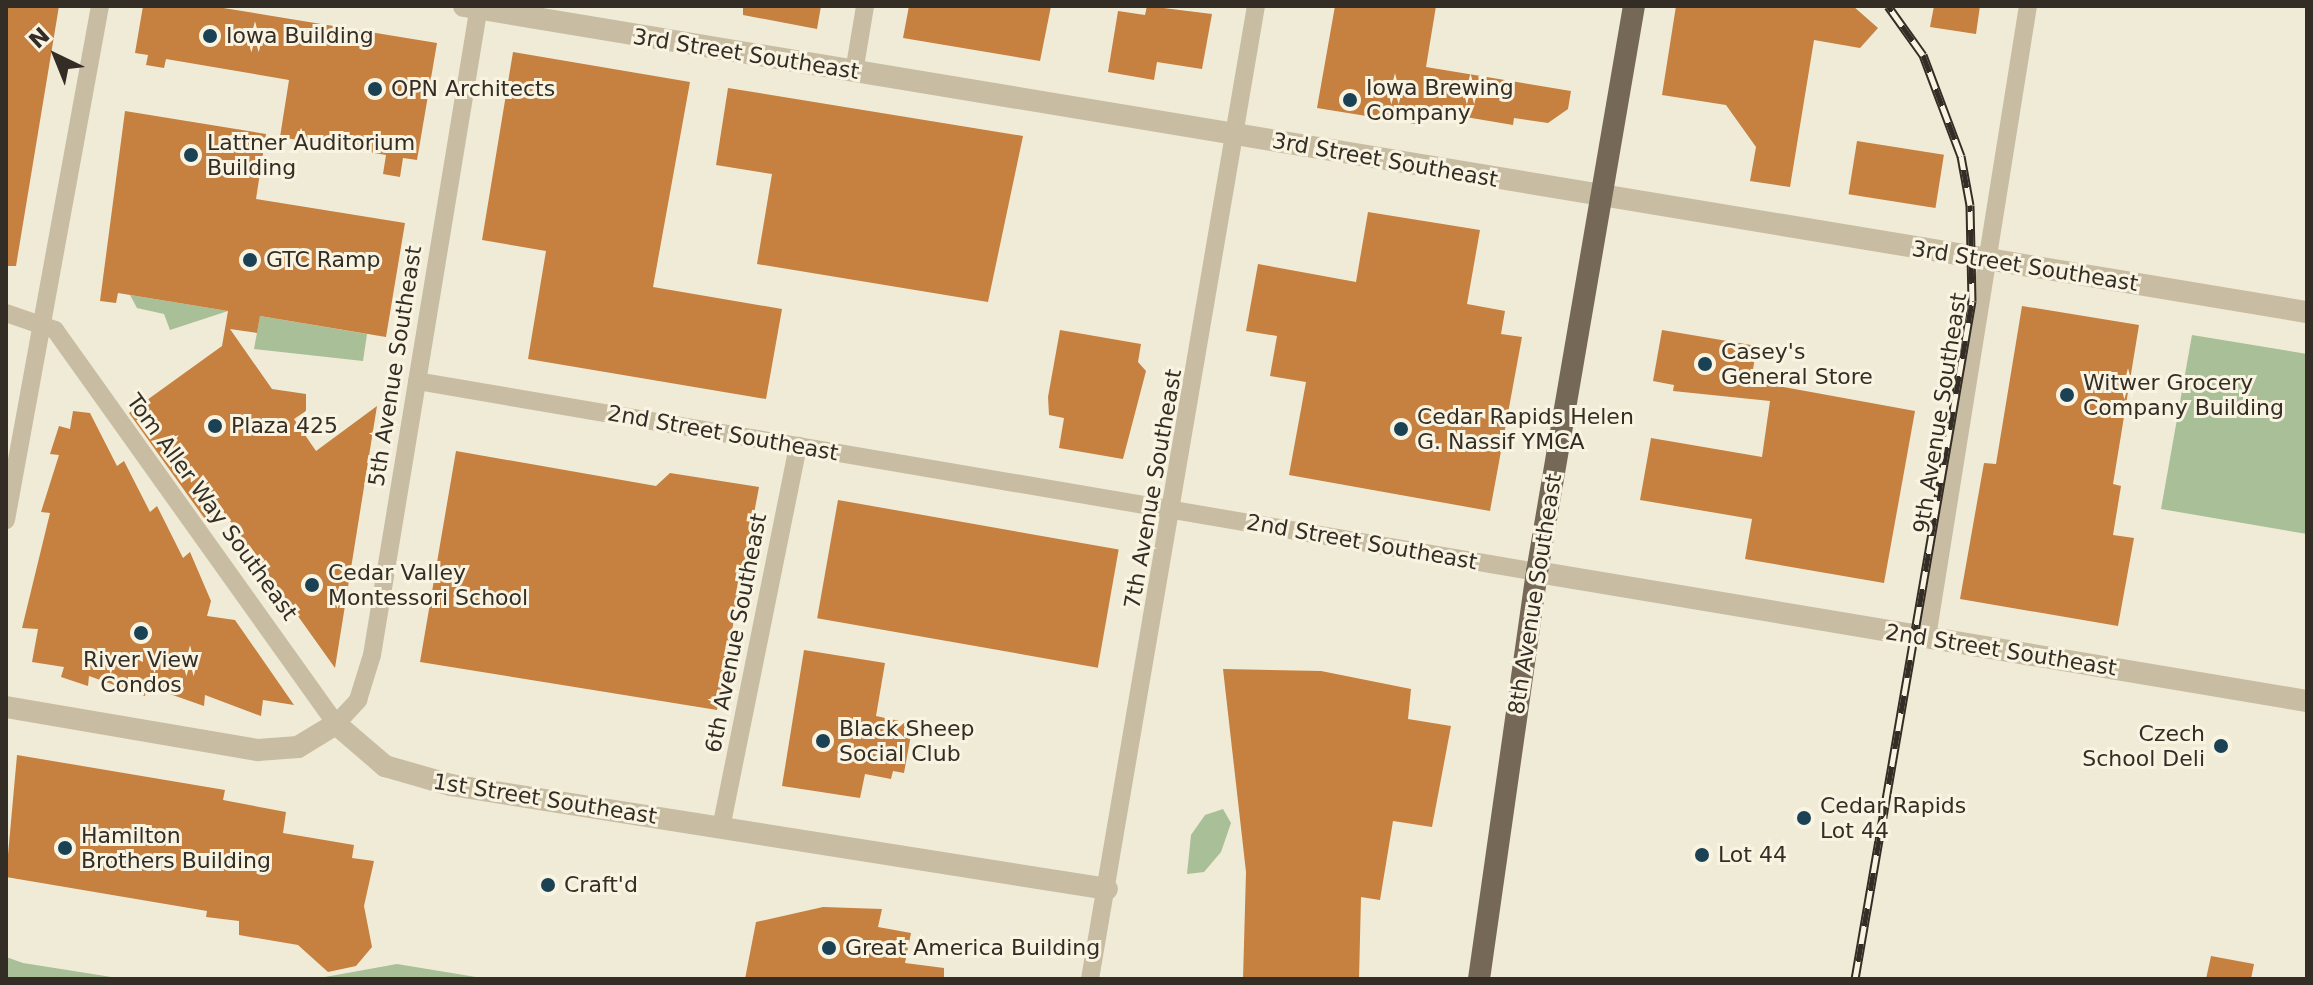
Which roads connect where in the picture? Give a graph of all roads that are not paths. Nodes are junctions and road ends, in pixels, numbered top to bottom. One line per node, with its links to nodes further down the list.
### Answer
1 (100, 6): 13 (street)
2 (865, 6): 7 (street)
3 (1256, 6): 8 (street, 7th Avenue Southeast)
4 (1634, 6): 9 (main road, 8th Avenue Southeast)
5 (2028, 6): 10 (street, 9th Avenue Southeast)
6 (474, 7): 7 (street, 3rd Street Southeast); 14 (street, 5th Avenue Southeast)
7 (854, 72): 8 (street, 3rd Street Southeast)
8 (1235, 134): 9 (street, 3rd Street Southeast); 16 (street, 7th Avenue Southeast)
9 (1602, 197): 10 (street, 3rd Street Southeast); 18 (main road, 8th Avenue Southeast)
10 (1986, 260): 11 (street, 3rd Street Southeast); 19 (street, 9th Avenue Southeast)
11 (2307, 312)
12 (6, 313): 13 (street)
13 (44, 321): 17 (street); 22 (street, Tom Aller Way Southeast)
14 (417, 381): 15 (street, 2nd Street Southeast); 22 (street, 5th Avenue Southeast)
15 (798, 446): 16 (street, 2nd Street Southeast); 23 (street, 6th Avenue Southeast)
16 (1175, 509): 18 (street, 2nd Street Southeast); 24 (street, 7th Avenue Southeast)
17 (6, 520)
18 (1537, 572): 19 (street, 2nd Street Southeast); 26 (main road, 8th Avenue Southeast)
19 (1927, 637): 20 (street, 2nd Street Southeast)
20 (2307, 701)
21 (6, 707): 22 (street)
22 (336, 724): 23 (street, 1st Street Southeast)
23 (721, 828): 24 (street, 1st Street Southeast)
24 (1107, 889): 25 (street, 7th Avenue Southeast)
25 (1090, 979)
26 (1476, 979)

